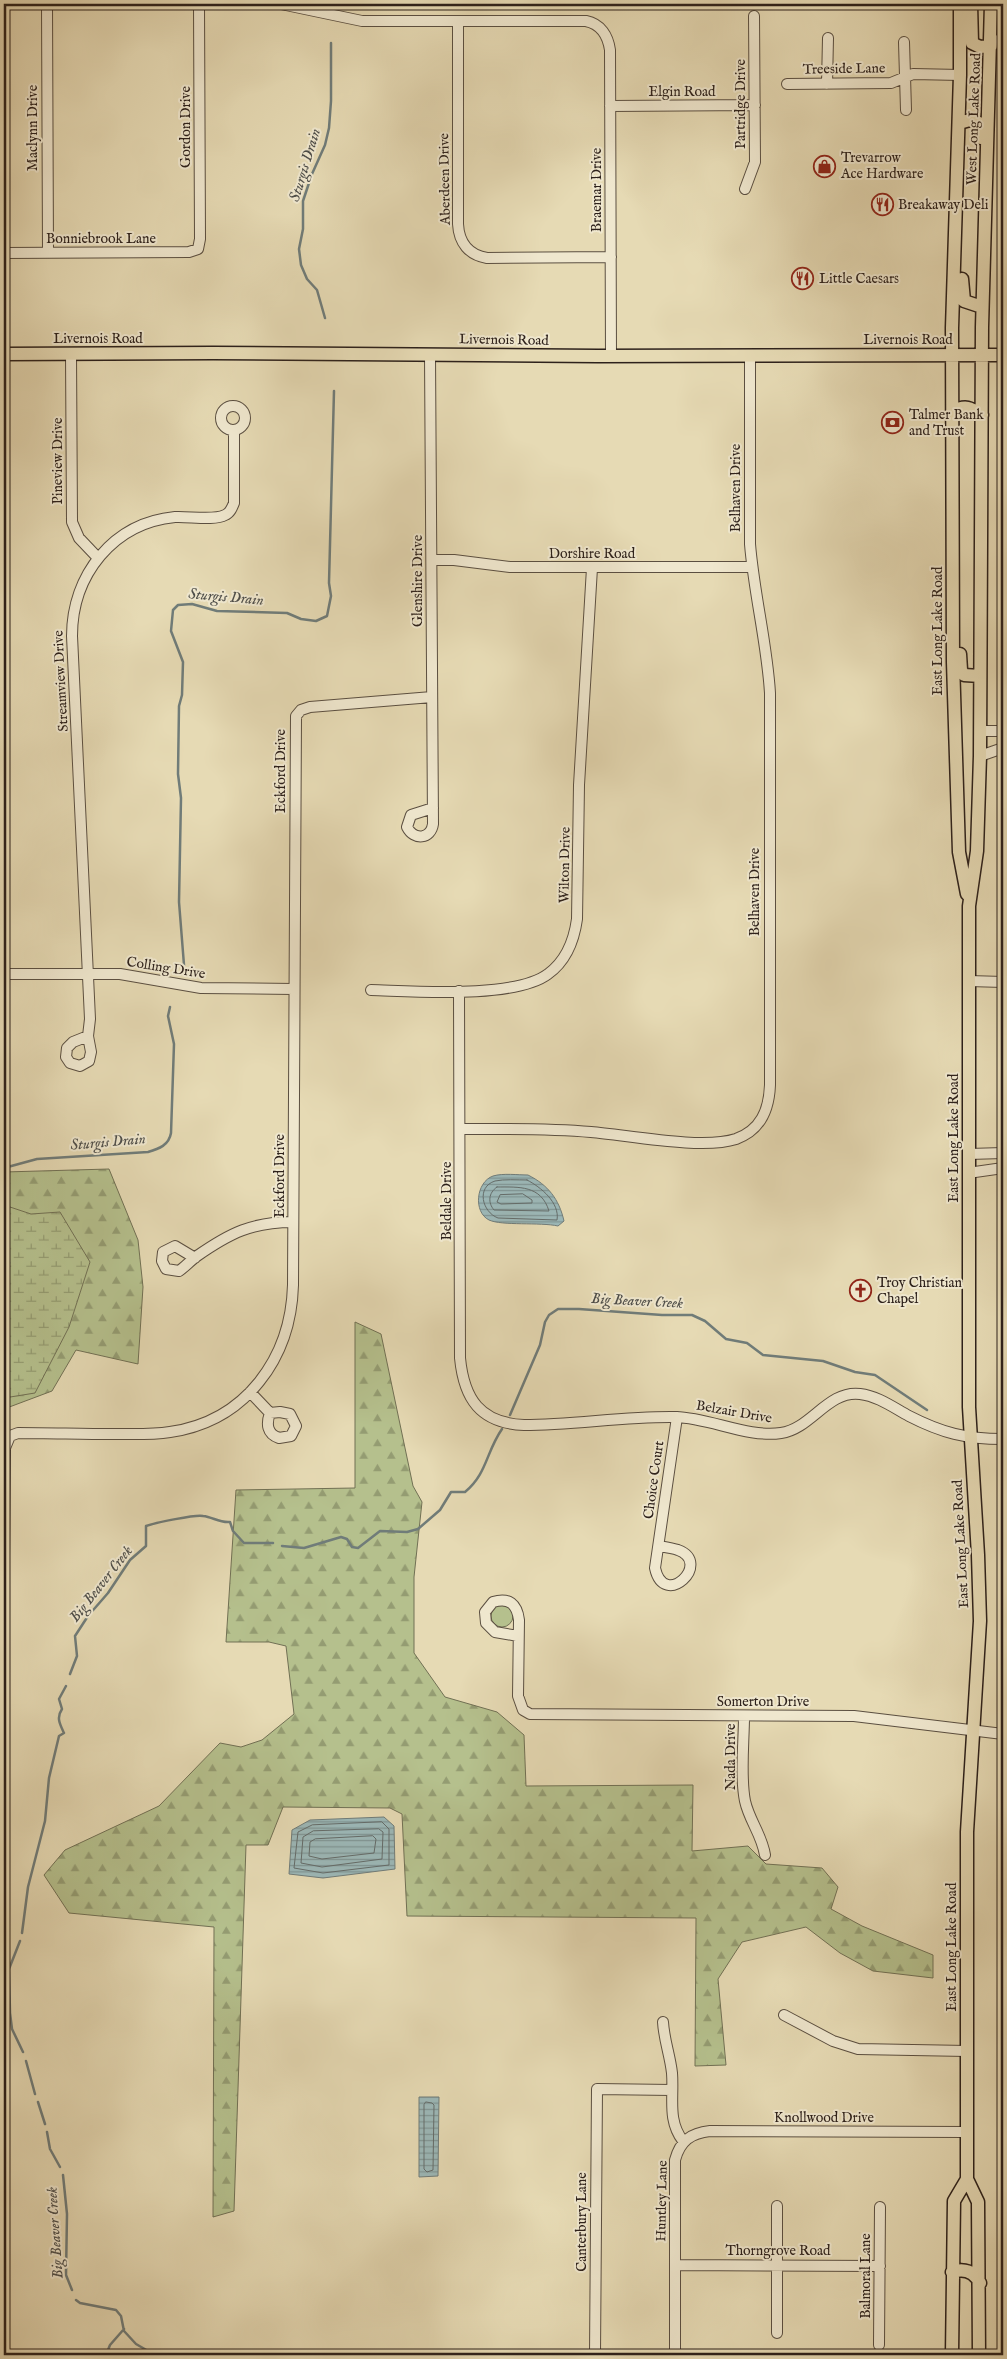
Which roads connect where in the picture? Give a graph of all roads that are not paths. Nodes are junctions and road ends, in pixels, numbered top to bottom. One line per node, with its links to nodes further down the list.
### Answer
1 (47, 4): 25 (street, Maclynn Drive)
2 (199, 4): 23 (street, Gordon Drive)
3 (282, 4): 7 (street)
4 (960, 4): 13 (main road, West Long Lake Road)
5 (971, 4): 12 (main road)
6 (991, 4): 12 (main road, West Long Lake Road)
7 (312, 7): 9 (street)
8 (754, 16): 18 (street, Partridge Drive)
9 (458, 21): 17 (street, Braemar Drive); 26 (street, Aberdeen Drive)
10 (828, 38): 16 (street)
11 (904, 42): 14 (street)
12 (995, 42): 27 (main road, West Long Lake Road)
13 (960, 75): 14 (street, Treeside Lane); 20 (main road, West Long Lake Road)
14 (905, 76): 16 (street, Treeside Lane); 19 (street)
15 (787, 84): 16 (street, Treeside Lane)
16 (827, 84)
17 (610, 106): 18 (street, Elgin Road); 26 (street, Braemar Drive)
18 (755, 106): 21 (street, Partridge Drive)
19 (906, 110)
20 (959, 123): 22 (main road, West Long Lake Road); 27 (main road)
21 (745, 189)
22 (956, 194): 28 (main road); 33 (main road, West Long Lake Road)
23 (198, 249): 25 (street, Bonniebrook Lane)
24 (4, 253): 25 (street, Bonniebrook Lane)
25 (48, 253)
26 (611, 257): 36 (street, Braemar Drive)
27 (983, 267): 28 (main road, West Long Lake Road)
28 (982, 307): 34 (main road, West Long Lake Road)
29 (4, 354): 30 (main road, Livernois Road)
30 (72, 354): 31 (main road, Livernois Road); 41 (street, Pineview Drive)
31 (430, 355): 36 (main road, Livernois Road); 42 (street, Glenshire Drive)
32 (750, 355): 33 (main road, Livernois Road); 36 (main road, Livernois Road); 43 (street, Belhaven Drive)
33 (952, 355): 34 (main road, Livernois Road); 37 (main road, East Long Lake Road)
34 (982, 355): 35 (main road, Livernois Road); 38 (main road, East Long Lake Road)
35 (1003, 355)
36 (611, 356)
37 (953, 412): 38 (main road); 40 (main road, East Long Lake Road)
38 (982, 415): 45 (main road, East Long Lake Road)
39 (234, 430): 41 (street, Streamview Drive)
40 (953, 480): 45 (main road); 47 (main road, East Long Lake Road)
41 (98, 558): 56 (street, Streamview Drive)
42 (432, 560): 44 (street, Dorshire Road); 46 (street, Glenshire Drive)
43 (752, 567): 44 (street, Dorshire Road); 63 (street, Belhaven Drive)
44 (592, 568): 61 (street, Wilton Drive)
45 (980, 676): 48 (main road, East Long Lake Road)
46 (432, 697): 53 (street, Glenshire Drive); 59 (street, Eckford Drive)
47 (953, 718): 52 (main road); 54 (main road, East Long Lake Road)
48 (980, 731): 49 (street); 51 (main road, East Long Lake Road)
49 (1003, 731)
50 (1003, 748): 51 (street)
51 (980, 756): 52 (main road, East Long Lake Road)
52 (978, 796): 54 (main road, East Long Lake Road)
53 (433, 808)
54 (969, 906): 57 (main road, East Long Lake Road)
55 (4, 974): 56 (street, Colling Drive)
56 (89, 974): 59 (street, Colling Drive); 62 (street, Streamview Drive)
57 (969, 981): 58 (street); 64 (main road, East Long Lake Road)
58 (1003, 982)
59 (294, 989): 68 (street, Eckford Drive)
60 (371, 990): 61 (street, Wilton Drive)
61 (459, 991): 63 (street, Beldale Drive)
62 (88, 1036)
63 (461, 1129): 71 (street, Beldale Drive)
64 (969, 1154): 65 (street); 67 (main road, East Long Lake Road)
65 (1003, 1154)
66 (1003, 1168): 67 (street)
67 (968, 1173): 74 (main road, East Long Lake Road)
68 (293, 1222): 69 (street); 70 (street, Eckford Drive)
69 (195, 1258)
70 (250, 1392): 72 (street); 76 (street, Eckford Drive)
71 (477, 1407): 73 (street, Belzair Drive)
72 (270, 1414)
73 (677, 1417): 74 (street, Belzair Drive); 77 (street, Choice Court)
74 (970, 1438): 75 (street, Belzair Drive); 81 (main road, East Long Lake Road)
75 (1003, 1439)
76 (4, 1490): 78 (street, Eckford Drive)
77 (659, 1546)
78 (4, 1556)
79 (518, 1636): 80 (street, Somerton Drive)
80 (744, 1716): 81 (street, Somerton Drive); 83 (street, Nada Drive)
81 (973, 1730): 82 (street, Somerton Drive); 86 (main road, East Long Lake Road)
82 (1003, 1734)
83 (765, 1855)
84 (784, 2015): 86 (street)
85 (663, 2022): 87 (street)
86 (967, 2050): 88 (main road, East Long Lake Road)
87 (672, 2090): 89 (street); 100 (street, Canterbury Lane)
88 (967, 2132): 89 (street, Knollwood Drive); 90 (main road, East Long Lake Road)
89 (684, 2141): 93 (street, Huntley Lane)
90 (967, 2179): 96 (main road); 97 (main road, East Long Lake Road)
91 (778, 2206): 94 (street)
92 (880, 2207): 95 (street, Balmoral Lane)
93 (675, 2265): 94 (street, Thorngrove Road); 101 (street, Huntley Lane)
94 (778, 2265): 95 (street, Thorngrove Road); 98 (street)
95 (880, 2266): 99 (street, Balmoral Lane)
96 (952, 2272): 97 (main road); 102 (main road)
97 (980, 2283): 103 (main road, East Long Lake Road)
98 (777, 2333)
99 (879, 2345)
100 (595, 2355)
101 (675, 2355)
102 (952, 2355)
103 (979, 2355)

